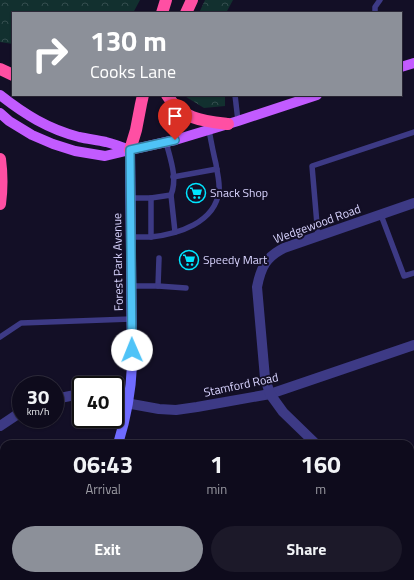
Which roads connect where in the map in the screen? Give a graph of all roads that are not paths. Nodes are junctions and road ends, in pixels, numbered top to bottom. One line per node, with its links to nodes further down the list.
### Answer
1 (166, 0): 4 (highway)
2 (192, 0): 5 (highway)
3 (380, 0): 6 (lane)
4 (162, 12)
5 (186, 12)
6 (375, 12)
7 (414, 63): 8 (main road)
8 (402, 67)
9 (0, 69): 10 (highway)
10 (12, 75)
11 (0, 95): 21 (main road)
12 (143, 96): 21 (highway)
13 (168, 96): 17 (highway)
14 (236, 96): 17 (lane)
15 (314, 96): 17 (main road)
16 (0, 113): 21 (main road)
17 (233, 123): 18 (main road)
18 (209, 130): 20 (main road); 23 (lane)
19 (414, 132): 32 (lane)
20 (166, 142): 21 (main road); 24 (lane)
21 (130, 150): 26 (street, Forest Park Avenue)
22 (0, 159): 29 (highway)
23 (217, 169): 24 (lane); 31 (lane)
24 (173, 177): 25 (lane)
25 (171, 195): 27 (lane); 31 (lane)
26 (130, 198): 27 (lane); 33 (street, Forest Park Avenue)
27 (151, 198): 34 (lane)
28 (414, 203): 30 (street, Wedgewood Road)
29 (0, 204)
30 (381, 215): 32 (street, Wedgewood Road); 36 (lane)
31 (175, 232): 34 (lane)
32 (318, 236): 43 (street, Wedgewood Road)
33 (130, 237): 34 (lane); 37 (street, Forest Park Avenue)
34 (151, 238)
35 (159, 258): 38 (lane)
36 (414, 273)
37 (131, 286): 38 (lane); 40 (street, Forest Park Avenue)
38 (158, 286): 39 (lane)
39 (186, 288)
40 (131, 319): 41 (lane); 45 (street, Forest Park Avenue)
41 (0, 337)
42 (414, 345): 43 (street, Stamford Road)
43 (270, 394): 45 (street, Stamford Road); 49 (street)
44 (124, 402): 45 (street, Stamford Road)
45 (129, 403): 48 (street, Forest Park Avenue)
46 (12, 418): 47 (street)
47 (0, 426)
48 (119, 440)
49 (312, 440)

